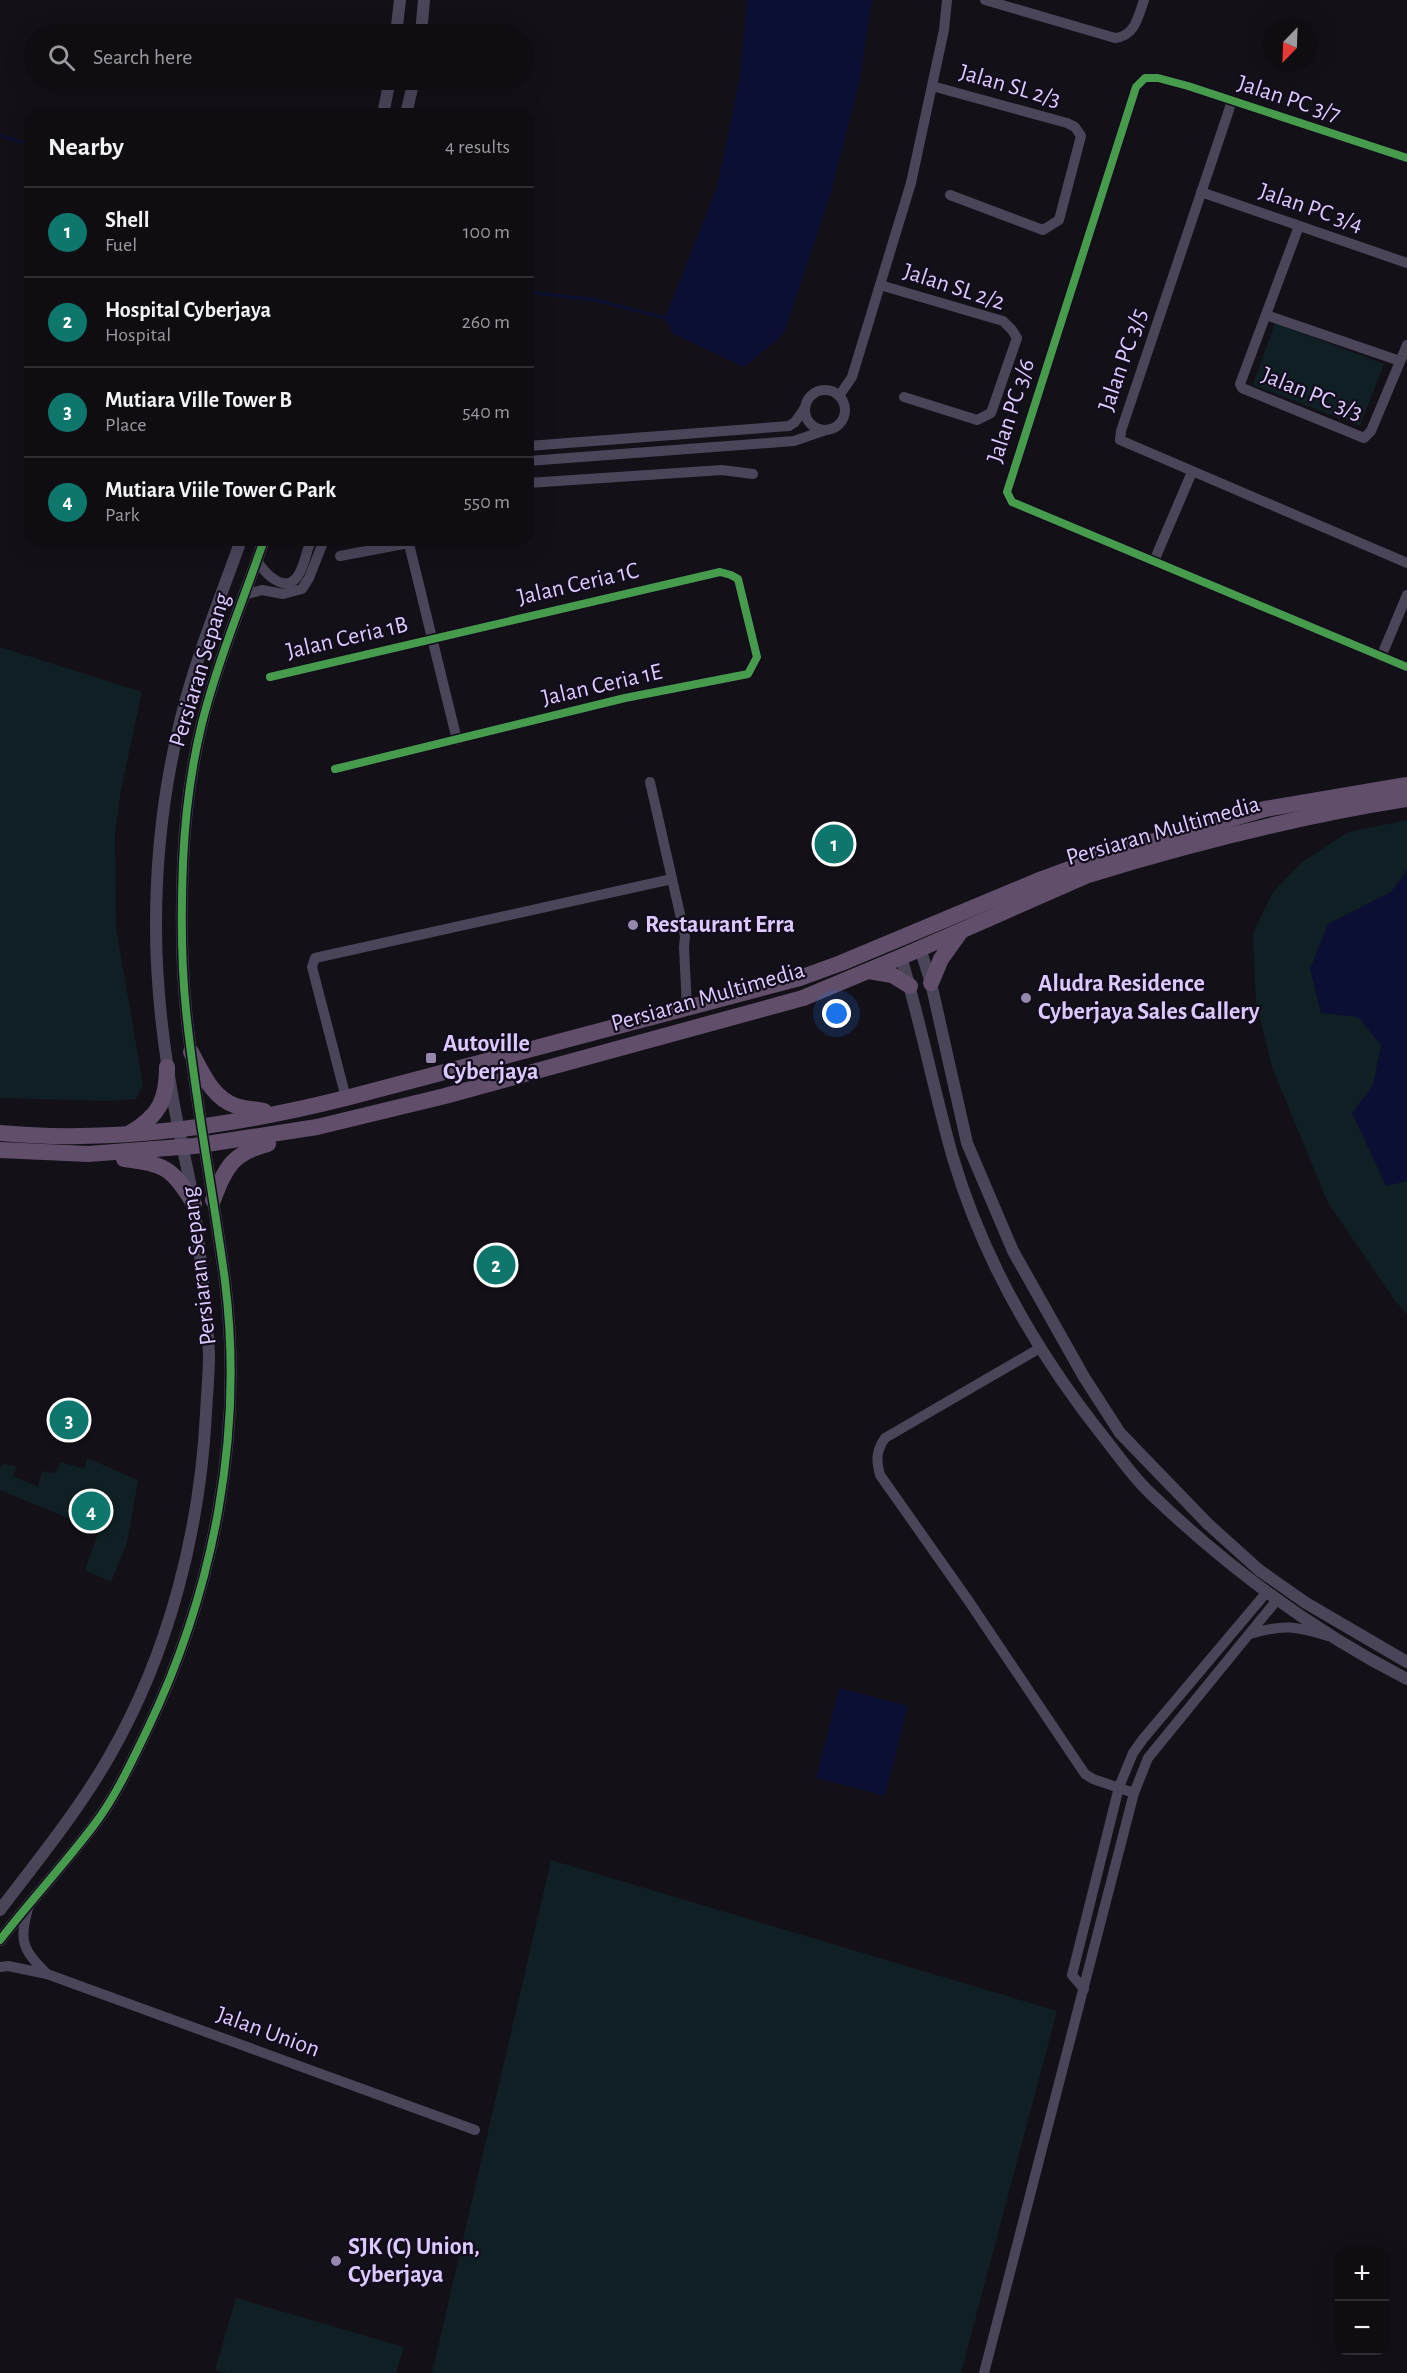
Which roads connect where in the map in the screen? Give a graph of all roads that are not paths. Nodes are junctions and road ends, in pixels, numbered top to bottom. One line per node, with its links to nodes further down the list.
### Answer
1 (400, 0): 6 (street)
2 (424, 0): 7 (street)
3 (947, 0): 9 (street)
4 (985, 0): 5 (street)
5 (1144, 0)
6 (397, 24)
7 (422, 24)
8 (1158, 78): 12 (street, Jalan PC 3/7); 41 (street, Jalan PC 3/6)
9 (932, 86): 17 (street, Jalan SL 2/3); 20 (street)
10 (388, 90): 13 (street)
11 (412, 90): 14 (street)
12 (1232, 101): 15 (street, Jalan PC 3/7); 16 (street, Jalan PC 3/5)
13 (384, 108)
14 (407, 108)
15 (1407, 158)
16 (1201, 192): 18 (street, Jalan PC 3/4); 30 (street, Jalan PC 3/5)
17 (950, 195)
18 (1299, 226): 19 (street, Jalan PC 3/4); 21 (street, Jalan PC 3/3)
19 (1407, 263)
20 (880, 285): 24 (street); 25 (street, Jalan SL 2/2)
21 (1266, 315): 23 (street); 23 (street, Jalan PC 3/3)
22 (1407, 345): 23 (street, Jalan PC 3/3)
23 (1400, 361)
24 (839, 396): 26 (street); 27 (street)
25 (904, 397)
26 (804, 409): 27 (street); 28 (street)
27 (826, 430): 29 (street)
28 (534, 446)
29 (534, 461)
30 (1192, 472): 41 (street); 42 (street, Jalan PC 3/5)
31 (753, 474): 32 (street)
32 (534, 483)
33 (239, 546): 64 (street, Persiaran Sepang)
34 (262, 546): 40 (street, Persiaran Sepang)
35 (309, 546): 40 (street)
36 (322, 546): 43 (street)
37 (386, 546): 39 (street)
38 (410, 546): 45 (street)
39 (340, 556)
40 (257, 561): 43 (street, Persiaran Sepang)
41 (1154, 561): 46 (street, Jalan PC 3/6)
42 (1407, 563)
43 (244, 595): 63 (street, Persiaran Sepang)
44 (1407, 595): 46 (street)
45 (434, 638): 47 (street, Jalan Ceria 1C); 49 (street, Jalan Ceria 1B); 50 (street)
46 (1381, 657): 48 (street, Jalan PC 3/6)
47 (753, 667): 50 (street, Jalan Ceria 1E)
48 (1407, 668)
49 (270, 677)
50 (457, 740): 51 (street, Jalan Ceria 1E)
51 (334, 770)
52 (650, 782): 55 (street)
53 (1407, 785): 62 (main road, Persiaran Multimedia)
54 (1407, 800): 56 (main road, Persiaran Multimedia)
55 (672, 879): 62 (street); 65 (street)
56 (962, 930): 57 (main road, Persiaran Multimedia); 60 (main road)
57 (920, 948): 58 (main road, Persiaran Multimedia); 60 (street)
58 (901, 957): 59 (main road, Persiaran Multimedia); 61 (street)
59 (868, 971): 61 (main road); 68 (main road, Persiaran Multimedia)
60 (931, 983): 82 (street)
61 (910, 986): 78 (street)
62 (687, 1009): 65 (main road, Persiaran Multimedia)
63 (191, 1052): 66 (main road); 67 (street, Persiaran Sepang)
64 (167, 1067): 69 (street, Persiaran Sepang); 71 (main road)
65 (346, 1098): 66 (main road, Persiaran Multimedia)
66 (279, 1115): 67 (main road, Persiaran Multimedia)
67 (200, 1127): 69 (main road, Persiaran Multimedia); 72 (street, Persiaran Sepang)
68 (317, 1127): 72 (main road, Persiaran Multimedia); 76 (main road)
69 (178, 1130): 71 (main road, Persiaran Multimedia); 73 (street, Persiaran Sepang)
70 (0, 1133): 71 (main road, Persiaran Multimedia)
71 (126, 1135)
72 (204, 1145): 73 (main road, Persiaran Multimedia); 76 (street, Persiaran Sepang)
73 (183, 1148): 75 (main road, Persiaran Multimedia); 77 (street, Persiaran Sepang)
74 (0, 1150): 75 (main road, Persiaran Multimedia)
75 (88, 1154): 77 (main road)
76 (213, 1200): 86 (street, Persiaran Sepang)
77 (194, 1204): 87 (street, Persiaran Sepang)
78 (1040, 1348): 79 (street); 84 (street)
79 (1271, 1597): 80 (street); 81 (street); 84 (street)
80 (1250, 1634): 81 (street); 85 (street)
81 (1339, 1640): 83 (street)
82 (1407, 1662)
83 (1407, 1679)
84 (1119, 1787): 85 (street); 91 (street)
85 (1134, 1793): 91 (street)
86 (30, 1902): 88 (street, Persiaran Sepang); 90 (street, Jalan Union)
87 (0, 1910)
88 (0, 1940)
89 (0, 1967): 90 (street, Jalan Union)
90 (47, 1974): 92 (street, Jalan Union)
91 (1084, 1989): 93 (street)
92 (474, 2130)
93 (984, 2373)

